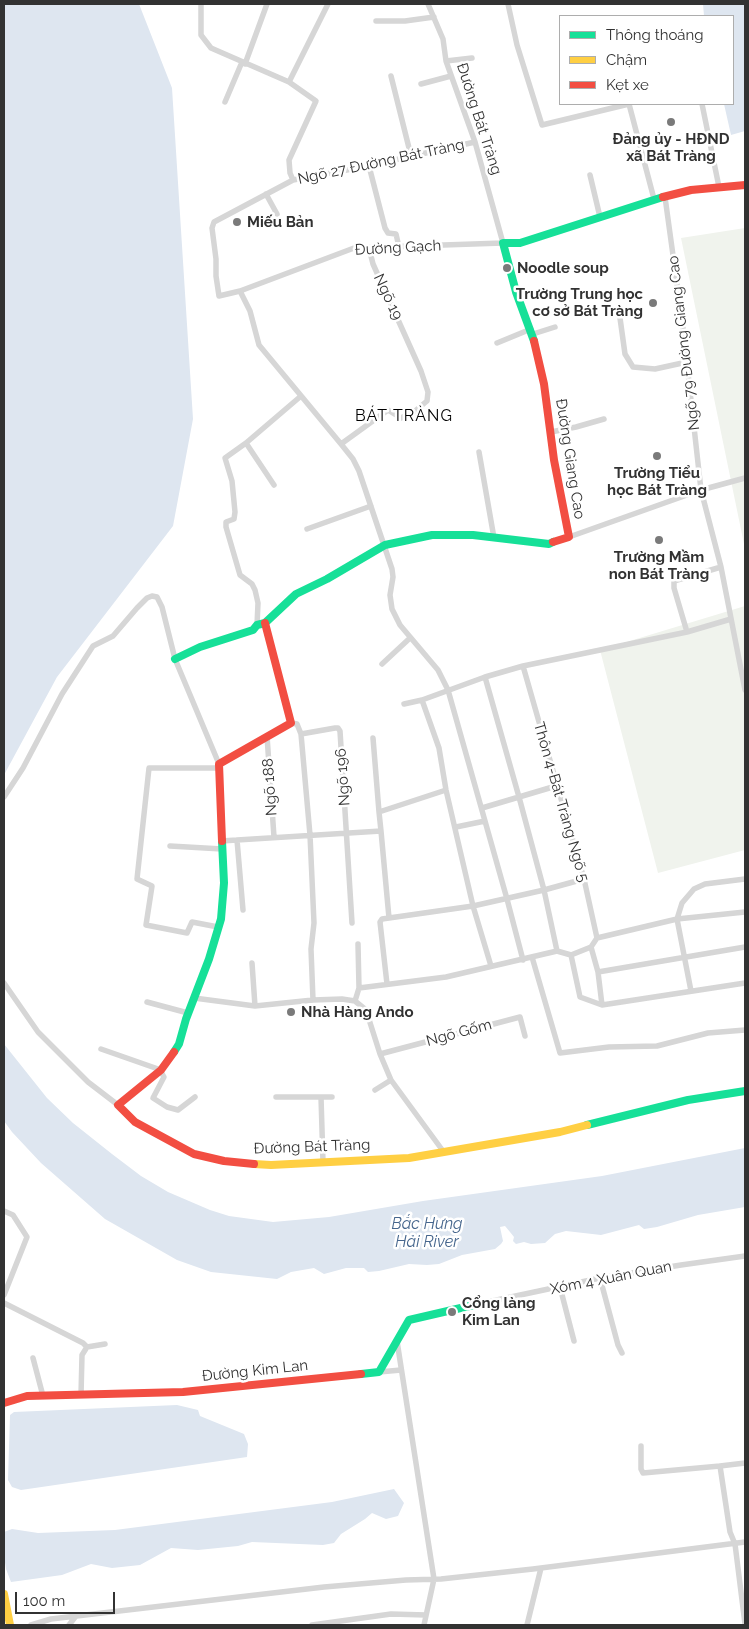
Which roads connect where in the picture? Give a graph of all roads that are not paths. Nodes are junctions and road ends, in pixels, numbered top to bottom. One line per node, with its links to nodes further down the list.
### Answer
1 (201, 4): 10 (street)
2 (268, 4): 10 (street)
3 (328, 4): 13 (street)
4 (428, 4): 6 (street, Đường Bát Tràng)
5 (508, 4): 16 (street)
6 (434, 17): 7 (street); 9 (street, Đường Bát Tràng)
7 (376, 21)
8 (472, 58): 9 (street)
9 (446, 61): 12 (street, Đường Bát Tràng)
10 (244, 63): 13 (street); 15 (street)
11 (391, 76): 20 (street)
12 (451, 76): 14 (street); 19 (street, Đường Bát Tràng)
13 (289, 82): 23 (street)
14 (421, 84)
15 (224, 102)
16 (625, 105)
17 (629, 105): 28 (street)
18 (702, 105): 25 (street)
19 (475, 142): 20 (street, Ngõ 27 Đường Bát Tràng); 31 (street, Đường Bát Tràng)
20 (411, 156): 21 (street, Ngõ 27 Đường Bát Tràng)
21 (369, 166): 23 (street, Ngõ 27 Đường Bát Tràng); 32 (street)
22 (590, 175): 30 (street)
23 (294, 180): 26 (street, Ngõ 27 Đường Bát Tràng)
24 (745, 185): 25 (street)
25 (719, 187): 27 (street)
26 (266, 194): 29 (street); 34 (street, Ngõ 27 Đường Bát Tràng)
27 (665, 197): 28 (street); 39 (street, Ngõ 79 Đường Giang Cao)
28 (654, 199): 30 (street)
29 (277, 214)
30 (600, 217): 31 (street)
31 (502, 243): 32 (street, Đường Gạch); 37 (street, Đường Giang Cao)
32 (398, 247): 33 (street, Đường Gạch)
33 (368, 248): 34 (street, Đường Gạch); 44 (street, Ngõ 19)
34 (240, 291): 40 (street)
35 (620, 318): 39 (street)
36 (555, 327): 37 (street)
37 (532, 332): 38 (street); 42 (street, Đường Giang Cao)
38 (497, 343)
39 (688, 362): 48 (street, Ngõ 79 Đường Giang Cao)
40 (301, 396): 43 (street); 44 (street)
41 (604, 419): 42 (street)
42 (551, 432): 51 (street, Đường Giang Cao)
43 (246, 443): 47 (street); 56 (street)
44 (342, 444): 49 (street)
45 (478, 452): 52 (street)
46 (745, 478): 48 (street)
47 (274, 485)
48 (701, 490): 51 (street); 54 (street, Ngõ 79 Đường Giang Cao)
49 (371, 506): 50 (street); 53 (street)
50 (308, 529)
51 (568, 537): 52 (street, Đường Giang Cao)
52 (494, 538): 53 (street, Đường Giang Cao)
53 (385, 546): 56 (street, Đường Giang Cao); 58 (street)
54 (720, 567): 55 (street, Ngõ 79 Đường Giang Cao); 57 (street)
55 (731, 620): 57 (street); 64 (street, Ngõ 79 Đường Giang Cao)
56 (261, 624): 59 (street, Đường Giang Cao); 67 (street)
57 (687, 632): 61 (street)
58 (410, 638): 60 (street); 63 (street)
59 (175, 659): 71 (street); 74 (street)
60 (382, 664)
61 (523, 666): 62 (street); 72 (street, Thôn 4-Bát Tràng Ngõ 5)
62 (485, 677): 63 (street); 75 (street)
63 (448, 690): 65 (street); 76 (street)
64 (745, 690)
65 (422, 700): 66 (street); 73 (street)
66 (404, 704)
67 (291, 723): 68 (street); 69 (street)
68 (301, 734): 81 (street, Ngõ 196); 82 (street)
69 (266, 736): 71 (street); 83 (street, Ngõ 188)
70 (373, 738): 77 (street)
71 (219, 766): 85 (street); 97 (street)
72 (556, 786): 75 (street); 87 (street, Thôn 4-Bát Tràng Ngõ 5)
73 (446, 790): 77 (street); 79 (street)
74 (4, 797)
75 (519, 797): 76 (street); 89 (street)
76 (482, 808): 78 (street)
77 (380, 812): 80 (street)
78 (485, 821): 79 (street); 90 (street)
79 (456, 827): 91 (street)
80 (381, 831): 81 (street); 94 (street)
81 (347, 834): 82 (street); 96 (street)
82 (310, 835): 83 (street); 116 (street)
83 (274, 837): 84 (street)
84 (238, 840): 85 (street); 92 (street)
85 (222, 845): 86 (street); 97 (street)
86 (170, 846)
87 (584, 879): 89 (street); 98 (street, Thôn 4-Bát Tràng Ngõ 5)
88 (745, 879): 95 (street)
89 (544, 890): 90 (street); 102 (street)
90 (507, 898): 91 (street); 106 (street)
91 (473, 906): 94 (street); 108 (street)
92 (243, 910)
93 (745, 912): 95 (street)
94 (389, 918): 112 (street)
95 (677, 919): 98 (street); 105 (street)
96 (352, 923)
97 (218, 927): 115 (street)
98 (597, 938): 100 (street)
99 (358, 944): 113 (street)
100 (591, 947): 103 (street); 109 (street)
101 (745, 948): 105 (street)
102 (558, 951): 103 (street); 104 (street)
103 (572, 955): 119 (street)
104 (532, 957): 106 (street); 122 (street)
105 (686, 958): 109 (street); 114 (street)
106 (523, 960): 108 (street)
107 (252, 963): 120 (street)
108 (491, 966): 112 (street)
109 (598, 972): 119 (street)
110 (4, 983): 134 (street)
111 (745, 983): 114 (street)
112 (387, 984): 113 (street)
113 (359, 988): 117 (street)
114 (692, 991): 119 (street)
115 (194, 998): 120 (street); 121 (street)
116 (313, 1000): 117 (street); 120 (street)
117 (355, 1001): 125 (street)
118 (147, 1002): 121 (street)
119 (602, 1005)
120 (255, 1006)
121 (188, 1013): 126 (street)
122 (745, 1030)
123 (525, 1036): 125 (street, Ngõ Gốm)
124 (101, 1048): 126 (street)
125 (380, 1054): 127 (street)
126 (160, 1070): 130 (street); 134 (street)
127 (391, 1080): 128 (street); 135 (street)
128 (375, 1090)
129 (745, 1091): 135 (street, Đường Bát Tràng)
130 (195, 1096)
131 (276, 1097): 132 (street)
132 (321, 1097): 133 (street); 136 (street)
133 (332, 1097)
134 (118, 1104): 136 (street, Đường Bát Tràng)
135 (443, 1151): 136 (street, Đường Bát Tràng)
136 (323, 1162)
137 (4, 1211): 141 (street)
138 (745, 1256): 139 (street, Xóm 4 Xuân Quan)
139 (600, 1278): 140 (street, Xóm 4 Xuân Quan); 148 (street)
140 (560, 1287): 143 (street, Xóm 4 Xuân Quan); 144 (street)
141 (4, 1295)
142 (4, 1303): 147 (street)
143 (478, 1304): 145 (street)
144 (574, 1341)
145 (397, 1342): 150 (street); 151 (street)
146 (104, 1344): 147 (street)
147 (87, 1347): 152 (street)
148 (622, 1353)
149 (33, 1358): 153 (street)
150 (401, 1370): 151 (street); 161 (street)
151 (379, 1372): 152 (street, Đường Kim Lan)
152 (81, 1395): 153 (street, Đường Kim Lan)
153 (43, 1396): 154 (street, Đường Kim Lan)
154 (4, 1403)
155 (640, 1446): 157 (street)
156 (745, 1464): 157 (street)
157 (720, 1466): 159 (street)
158 (745, 1542): 159 (street)
159 (735, 1544): 160 (street); 165 (street)
160 (541, 1568): 161 (street); 173 (street)
161 (434, 1579): 163 (street); 164 (street)
162 (4, 1594): 166 (street)
163 (426, 1615): 171 (street); 172 (street)
164 (76, 1616): 168 (street); 170 (street)
165 (745, 1624)
166 (10, 1625)
167 (25, 1625): 168 (street)
168 (31, 1625): 169 (street)
169 (34, 1625)
170 (69, 1625)
171 (312, 1625)
172 (424, 1625)
173 (527, 1625)

